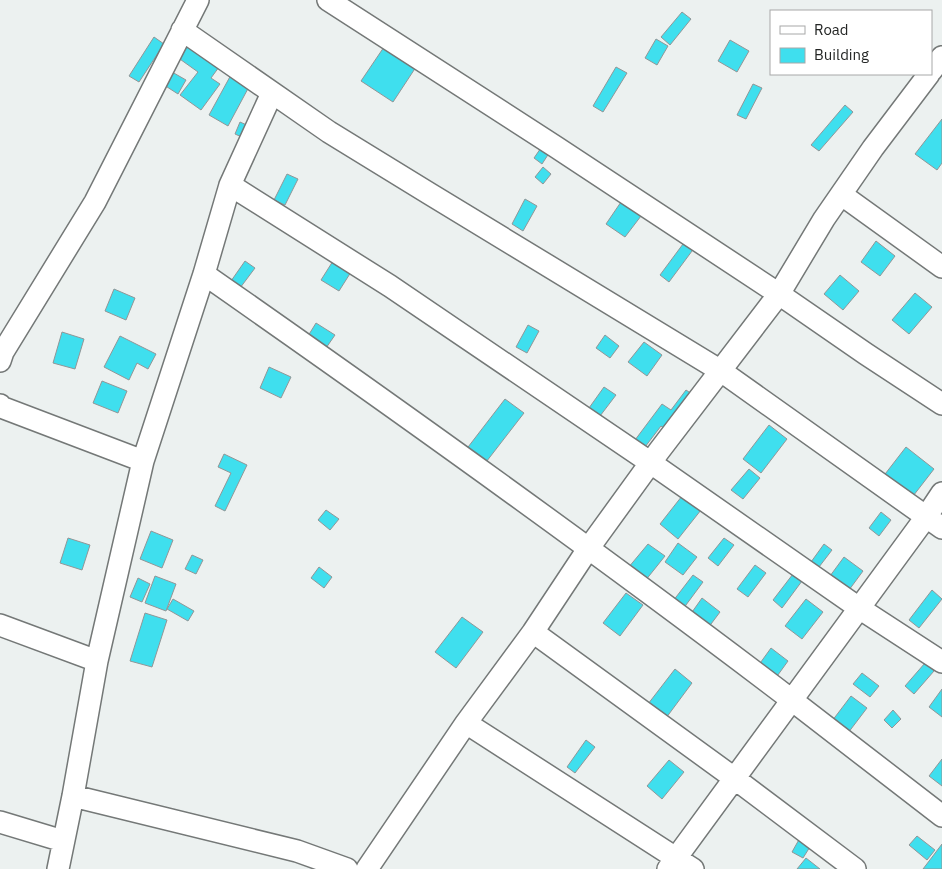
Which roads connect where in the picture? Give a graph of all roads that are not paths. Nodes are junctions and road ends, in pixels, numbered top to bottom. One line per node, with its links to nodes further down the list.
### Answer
1 (198, 0): 3 (street)
2 (328, 0): 12 (street)
3 (182, 30): 7 (street); 13 (street)
4 (942, 57): 5 (street)
5 (932, 70)
6 (928, 75): 9 (street)
7 (272, 93): 8 (street); 14 (street)
8 (230, 185): 11 (street); 18 (street)
9 (842, 194): 10 (street); 12 (street)
10 (942, 267)
11 (204, 274): 17 (street); 21 (street)
12 (779, 294): 14 (street); 15 (street)
13 (0, 361)
14 (721, 370): 18 (street); 20 (street)
15 (942, 404)
16 (0, 405): 17 (street)
17 (143, 461): 25 (street)
18 (651, 463): 21 (street); 22 (street)
19 (942, 494): 20 (street)
20 (934, 523): 22 (street)
21 (588, 549): 24 (street); 27 (street)
22 (860, 608): 26 (street); 27 (street)
23 (0, 625): 25 (street)
24 (533, 632): 28 (street); 29 (street)
25 (97, 661): 30 (street)
26 (942, 662)
27 (793, 700): 29 (street); 31 (street)
28 (466, 723): 34 (street); 37 (street)
29 (734, 778): 34 (street); 38 (street)
30 (73, 796): 33 (street); 36 (street)
31 (942, 816)
32 (0, 822): 33 (street)
33 (63, 841): 35 (street)
34 (679, 865)
35 (58, 869)
36 (347, 869)
37 (367, 869)
38 (855, 869)

